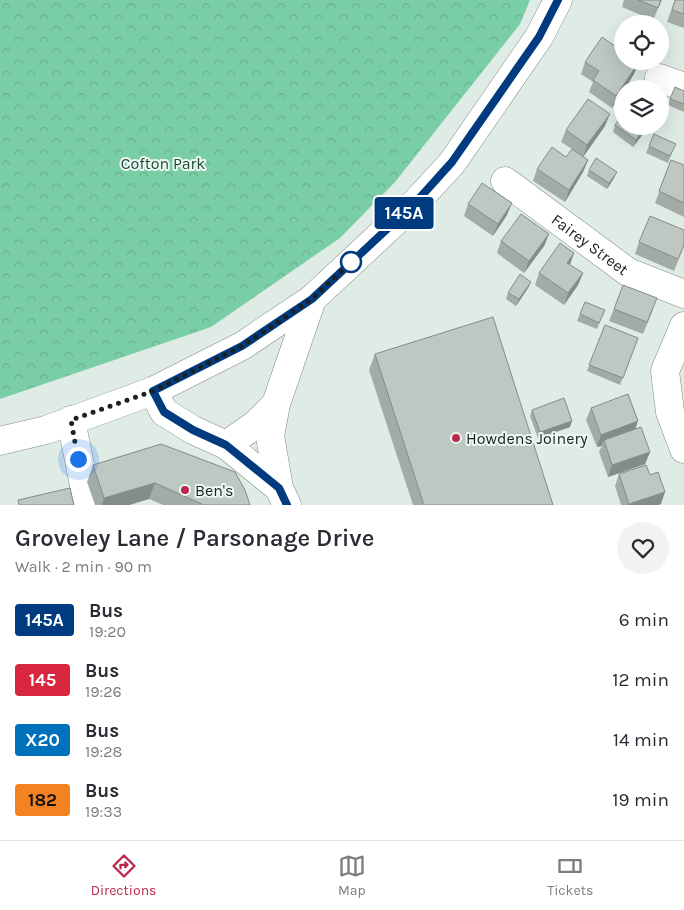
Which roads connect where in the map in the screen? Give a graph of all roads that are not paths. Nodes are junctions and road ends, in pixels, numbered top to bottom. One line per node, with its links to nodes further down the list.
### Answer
1 (558, 0): 4 (street)
2 (505, 181): 3 (street, Fairey Street)
3 (684, 294)
4 (312, 299): 6 (street); 7 (street)
5 (684, 326): 9 (street)
6 (153, 391): 8 (street); 11 (street)
7 (276, 404): 11 (street); 12 (street)
8 (71, 420): 10 (street); 13 (street)
9 (682, 439)
10 (0, 441)
11 (226, 445): 12 (street)
12 (283, 497)
13 (88, 505)

